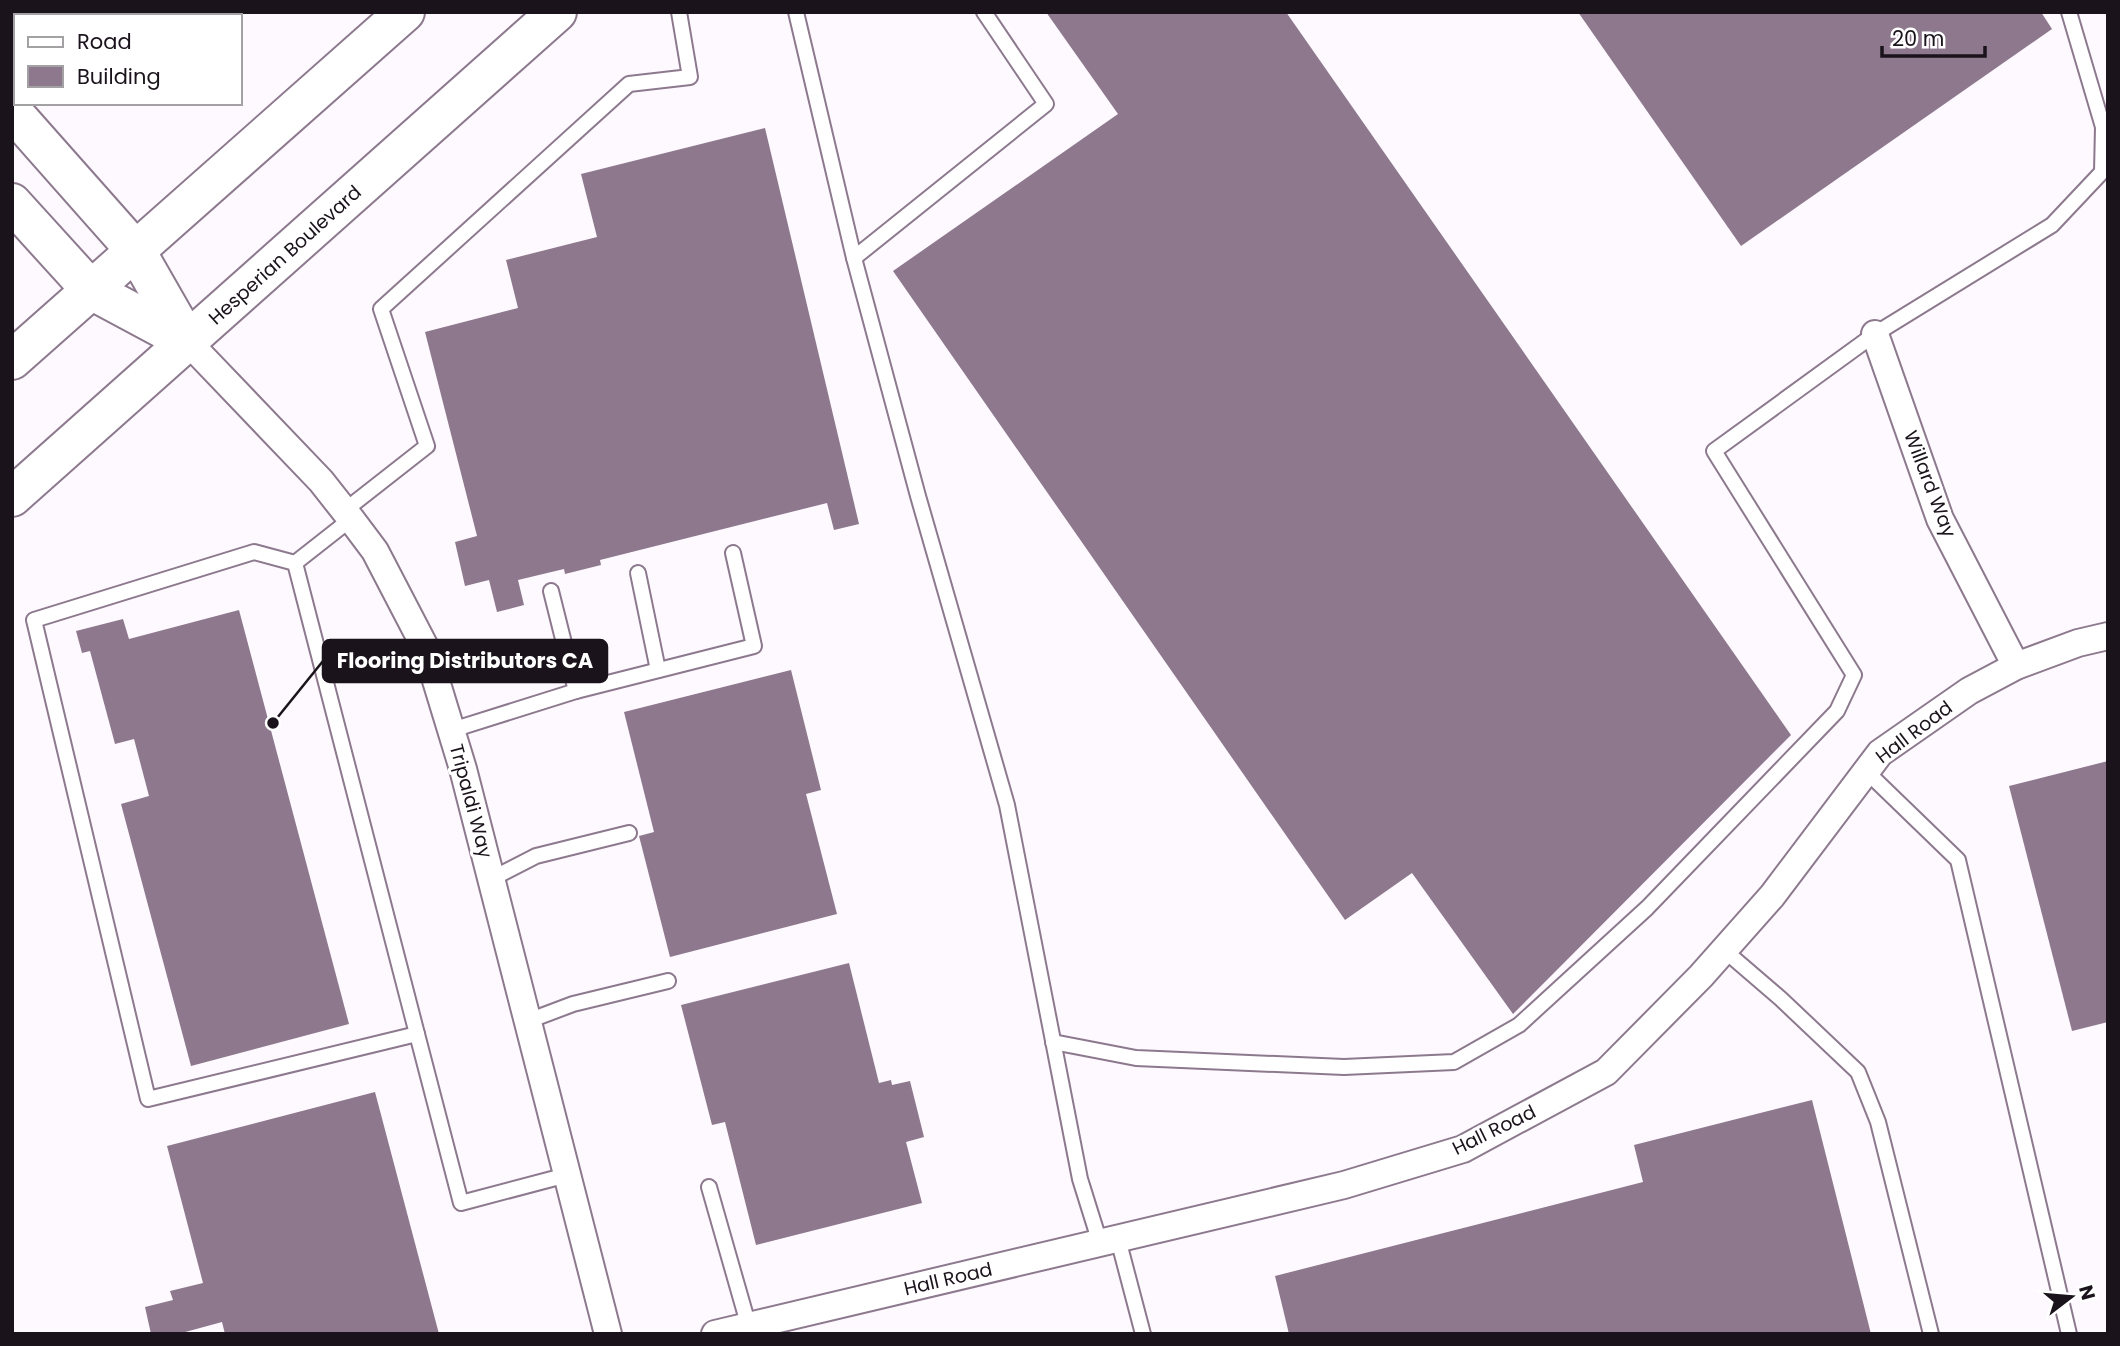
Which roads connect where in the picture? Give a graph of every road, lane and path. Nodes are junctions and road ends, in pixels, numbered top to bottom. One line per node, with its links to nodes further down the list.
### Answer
1 (405, 12): 9 (main road)
2 (557, 12): 13 (main road, Hesperian Boulevard)
3 (679, 12): 16 (lane)
4 (796, 12): 10 (lane)
5 (984, 12): 10 (lane)
6 (2069, 12): 12 (lane)
7 (12, 111): 9 (main road)
8 (12, 203): 11 (main road)
9 (136, 251): 11 (main road); 13 (main road)
10 (853, 258): 33 (lane)
11 (91, 290): 13 (main road); 14 (main road)
12 (1875, 334): 22 (street, Willard Way); 33 (lane)
13 (188, 342): 15 (main road, Hesperian Boulevard); 16 (street, Tripaldi Way)
14 (12, 360)
15 (12, 497)
16 (348, 515): 18 (lane); 25 (street, Tripaldi Way)
17 (733, 553): 23 (lane)
18 (295, 563): 32 (lane); 32 (lane)
19 (638, 573): 23 (lane)
20 (551, 591): 24 (lane)
21 (2108, 636): 22 (street, Hall Road)
22 (2016, 666): 26 (street, Hall Road)
23 (658, 670): 24 (lane)
24 (576, 691): 25 (lane)
25 (452, 730): 28 (street, Tripaldi Way)
26 (1866, 771): 29 (street, Hall Road); 42 (lane)
27 (629, 833): 28 (lane)
28 (491, 878): 31 (street, Tripaldi Way)
29 (1724, 950): 36 (street, Hall Road); 41 (lane)
30 (668, 981): 31 (lane)
31 (528, 1021): 34 (street, Tripaldi Way)
32 (417, 1034): 34 (lane)
33 (1053, 1042): 36 (lane)
34 (567, 1175): 38 (street, Tripaldi Way)
35 (709, 1187): 37 (lane)
36 (1109, 1241): 37 (street, Hall Road); 40 (lane)
37 (753, 1329): 39 (street, Hall Road)
38 (608, 1334)
39 (715, 1334)
40 (1143, 1334)
41 (1931, 1334)
42 (2069, 1334)

